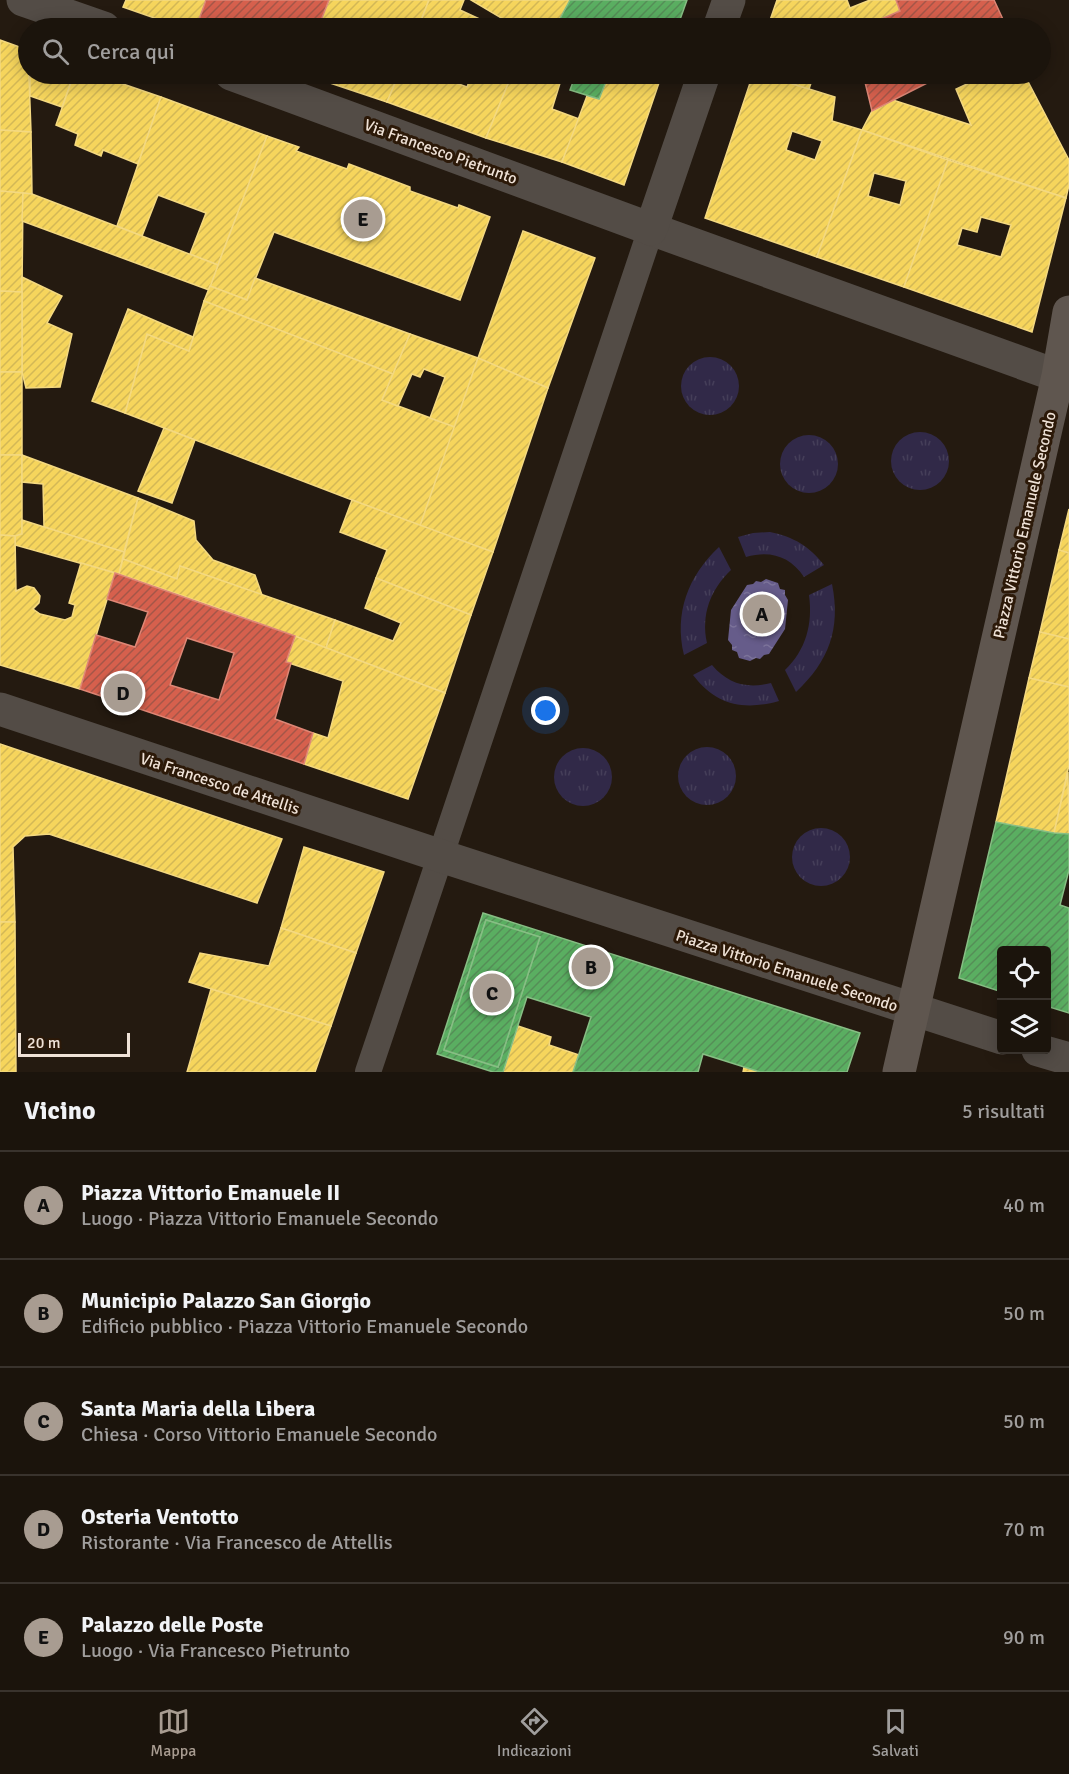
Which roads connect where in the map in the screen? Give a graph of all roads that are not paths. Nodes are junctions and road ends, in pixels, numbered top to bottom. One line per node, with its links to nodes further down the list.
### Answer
1 (23, 0): 3 (street)
2 (729, 0): 4 (street)
3 (75, 18)
4 (723, 18)
5 (258, 84): 7 (street, Via Francesco Pietrunto)
6 (701, 84): 7 (street)
7 (651, 229): 9 (street); 11 (street)
8 (1069, 312): 9 (main road, Piazza Vittorio Emanuele Secondo)
9 (1064, 378): 12 (main road, Piazza Vittorio Emanuele Secondo)
10 (0, 710): 11 (street, Via Francesco de Attellis)
11 (441, 856): 12 (street, Piazza Vittorio Emanuele Secondo); 16 (street)
12 (913, 1011): 13 (street); 17 (main road)
13 (997, 1036)
14 (1051, 1054): 15 (street)
15 (1069, 1059)
16 (368, 1072)
17 (899, 1072)

